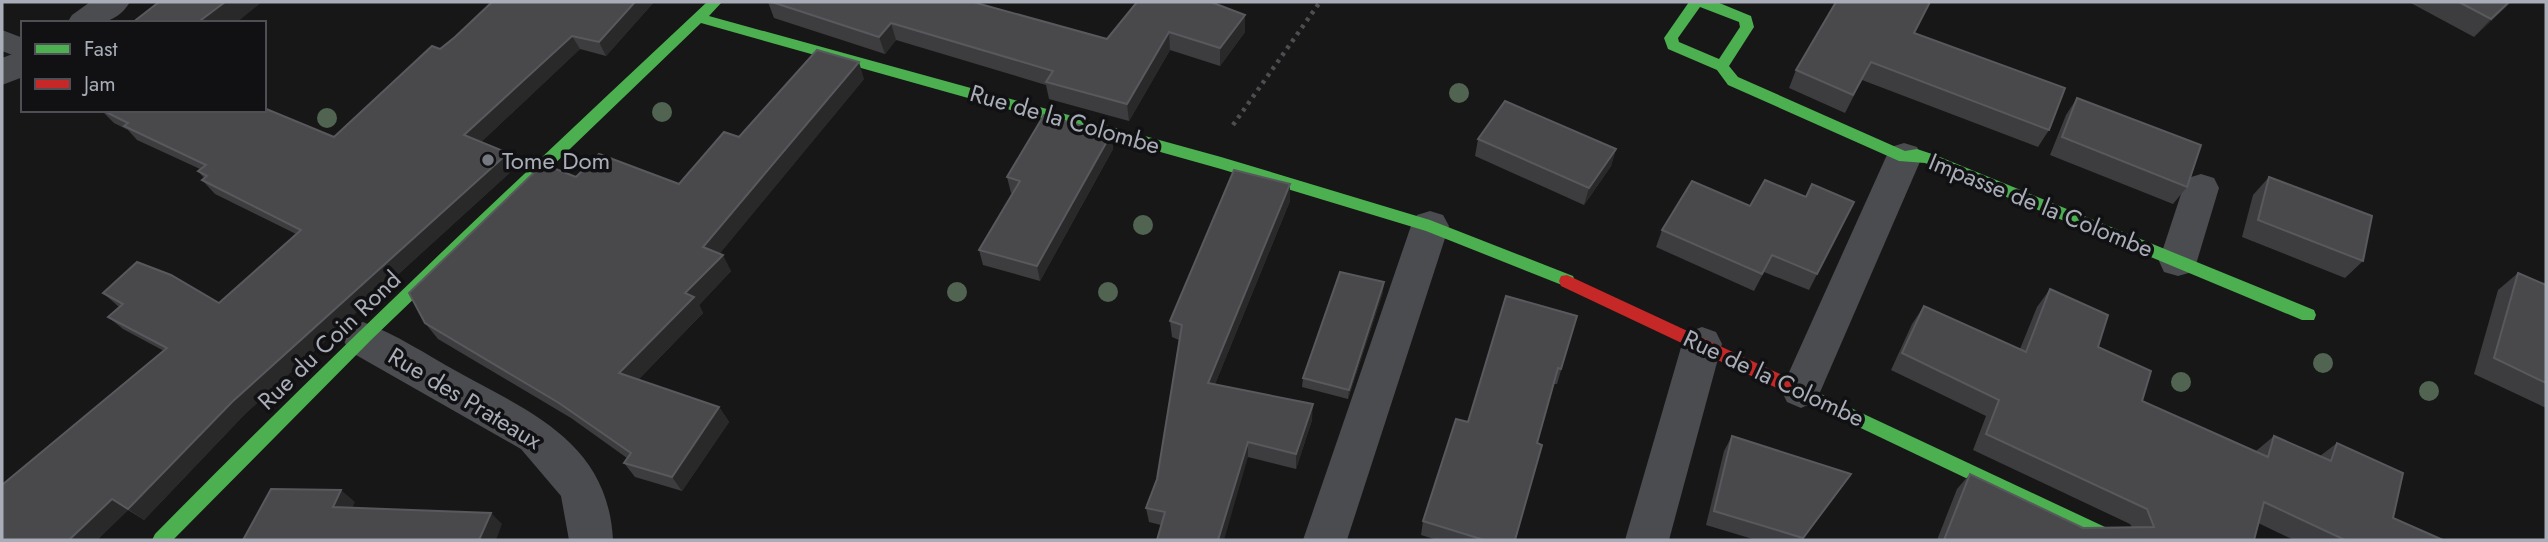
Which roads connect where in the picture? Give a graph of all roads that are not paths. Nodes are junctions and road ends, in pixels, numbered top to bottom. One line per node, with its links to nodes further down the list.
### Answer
1 (113, 2): 4 (street)
2 (715, 2): 3 (street, Rue du Coin Rond)
3 (699, 18): 12 (street, Rue de la Colombe); 15 (street, Rue du Coin Rond)
4 (87, 21)
5 (2, 40): 6 (lane)
6 (21, 48)
7 (21, 63): 9 (street)
8 (1722, 66): 8 (street, Impasse de la Colombe); 10 (street, Impasse de la Colombe)
9 (2, 73)
10 (1904, 157): 13 (street, Impasse de la Colombe); 17 (street, Impasse de la Colombe)
11 (2201, 188): 13 (street, Impasse de la Colombe)
12 (1430, 226): 16 (street, Rue de la Colombe); 20 (street)
13 (2178, 261): 14 (street, Impasse de la Colombe)
14 (2308, 315)
15 (363, 339): 18 (street, Rue du Coin Rond); 19 (street, Rue des Prateaux)
16 (1702, 344): 17 (street, Rue de la Colombe); 21 (street)
17 (1801, 390): 22 (street, Rue de la Colombe)
18 (161, 540)
19 (591, 540)
20 (1325, 540)
21 (1647, 540)
22 (2114, 540)

